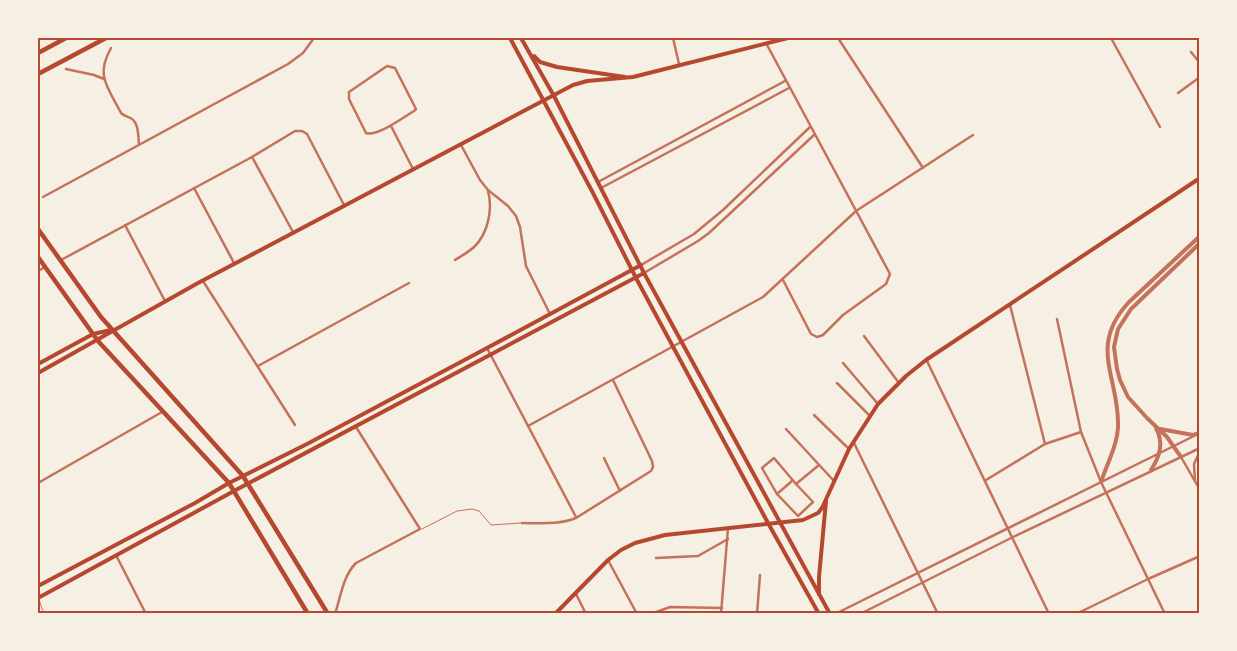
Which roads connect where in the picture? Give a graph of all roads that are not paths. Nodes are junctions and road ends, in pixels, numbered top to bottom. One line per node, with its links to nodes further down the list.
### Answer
1 (66, 38): 14 (main road)
2 (106, 38): 18 (main road)
3 (314, 38): 33 (street)
4 (510, 38): 26 (main road)
5 (521, 38): 12 (main road)
6 (673, 38): 16 (street)
7 (788, 38): 10 (main road)
8 (838, 38): 38 (street)
9 (1111, 38): 29 (street)
10 (766, 43): 16 (main road); 22 (street)
11 (111, 48): 21 (street)
12 (530, 51): 19 (main road); 25 (main road)
13 (1191, 52): 15 (street)
14 (38, 53)
15 (1200, 63)
16 (680, 64): 19 (main road)
17 (66, 69): 21 (street)
18 (38, 74)
19 (633, 77): 25 (main road)
20 (1200, 77): 24 (street)
21 (104, 79): 33 (street)
22 (786, 81): 23 (street); 32 (street)
23 (789, 88): 28 (street); 35 (street)
24 (1178, 93)
25 (554, 96): 26 (main road); 42 (main road)
26 (545, 101): 34 (main road); 43 (main road)
27 (391, 125): 27 (street); 39 (street)
28 (810, 127): 30 (street); 37 (street)
29 (1160, 127)
30 (814, 135): 40 (street); 51 (street)
31 (973, 135): 38 (street)
32 (672, 142): 35 (street); 42 (street)
33 (139, 144): 48 (street)
34 (461, 145): 39 (main road); 46 (street)
35 (676, 149): 45 (street)
36 (252, 157): 44 (street); 49 (street); 55 (street)
37 (772, 164): 40 (street); 50 (street)
38 (922, 168): 51 (street)
39 (413, 169): 49 (main road)
40 (778, 169): 52 (street)
41 (1200, 178): 72 (main road)
42 (598, 182): 43 (main road); 45 (main road)
43 (589, 187): 47 (main road)
44 (194, 188): 53 (street); 61 (street)
45 (601, 188): 47 (main road); 62 (main road)
46 (488, 190): 60 (street); 73 (street)
47 (593, 193): 64 (main road)
48 (43, 197)
49 (344, 205): 55 (main road)
50 (722, 210): 52 (street); 62 (street)
51 (856, 211): 68 (street); 68 (street)
52 (728, 215): 66 (street)
53 (125, 225): 59 (street); 71 (street)
54 (38, 229): 59 (main road)
55 (294, 233): 61 (main road)
56 (1200, 236): 121 (street)
57 (1200, 242): 98 (street)
58 (38, 257): 63 (main road)
59 (60, 260): 75 (main road)
60 (455, 260)
61 (235, 265): 69 (main road)
62 (641, 265): 64 (main road); 66 (main road)
63 (45, 267): 65 (street); 76 (main road)
64 (632, 270): 67 (main road); 73 (main road)
65 (38, 271)
66 (644, 273): 67 (main road); 79 (main road)
67 (636, 278): 80 (main road); 82 (main road)
68 (783, 280): 79 (street)
69 (203, 281): 71 (main road); 86 (street)
70 (409, 283): 86 (street)
71 (166, 302): 75 (main road)
72 (1010, 305): 83 (main road); 108 (street)
73 (550, 314): 81 (main road)
74 (1057, 319): 103 (street)
75 (113, 330): 76 (main road); 78 (main road); 117 (main road)
76 (92, 334): 78 (main road); 85 (main road)
77 (864, 336): 92 (street)
78 (98, 341): 88 (main road); 94 (main road)
79 (682, 342): 80 (street); 136 (main road)
80 (674, 347): 90 (street); 135 (main road)
81 (487, 348): 82 (street); 87 (main road)
82 (491, 355): 89 (main road); 99 (street)
83 (926, 360): 92 (main road); 118 (street)
84 (843, 363): 93 (street)
85 (38, 364)
86 (258, 366): 97 (street)
87 (445, 370): 89 (main road); 107 (main road)
88 (38, 373)
89 (449, 377): 100 (main road)
90 (613, 380): 99 (street); 129 (street)
91 (837, 384): 96 (street)
92 (899, 384): 93 (main road)
93 (878, 404): 96 (main road)
94 (163, 412): 123 (street); 124 (main road)
95 (814, 415): 110 (street)
96 (870, 416): 106 (main road)
97 (296, 425)
98 (1154, 425): 101 (street); 112 (street)
99 (528, 426): 133 (street)
100 (356, 427): 125 (main road); 139 (street)
101 (1158, 428): 104 (street); 109 (street)
102 (786, 430): 115 (street)
103 (1081, 432): 108 (street); 121 (street)
104 (1200, 433): 109 (street)
105 (304, 438): 107 (street)
106 (853, 442): 110 (main road); 146 (street)
107 (307, 444): 117 (main road)
108 (1045, 444): 118 (street)
109 (1174, 446): 112 (street); 113 (street)
110 (849, 448): 120 (main road)
111 (1200, 449): 113 (street); 122 (street)
112 (1160, 452): 116 (street); 121 (street)
113 (1181, 457): 116 (street); 122 (street)
114 (604, 458): 129 (street)
115 (819, 465): 120 (street); 126 (street)
116 (1151, 470): 130 (street)
117 (243, 476): 124 (main road); 125 (main road)
118 (986, 480): 138 (street)
119 (792, 481): 126 (street); 131 (street); 131 (street)
120 (834, 481): 132 (main road)
121 (1101, 482): 130 (street); 138 (street)
122 (1195, 482): 127 (street)
123 (38, 483)
124 (229, 483): 128 (main road); 150 (main road)
125 (248, 484): 128 (main road); 159 (main road)
126 (796, 484): 131 (street)
127 (1200, 490)
128 (234, 491): 142 (main road); 158 (main road)
129 (620, 491): 133 (street)
130 (1106, 493): 140 (street); 148 (street)
131 (777, 494)
132 (826, 501): 136 (main road); 152 (main road)
133 (576, 518): 134 (street)
134 (522, 523): 139 (lane)
135 (768, 523): 136 (main road); 137 (main road); 167 (main road)
136 (780, 523): 152 (main road)
137 (728, 528): 141 (street); 145 (main road)
138 (1008, 528): 140 (street); 146 (street)
139 (420, 530): 160 (street)
140 (1013, 538): 149 (street); 172 (street)
141 (728, 539): 144 (street); 154 (street)
142 (116, 556): 153 (main road); 157 (street)
143 (1200, 556): 148 (street)
144 (656, 558)
145 (608, 560): 151 (main road); 163 (street)
146 (917, 573): 149 (street); 169 (street)
147 (760, 575): 166 (street)
148 (1148, 579): 155 (street); 173 (street)
149 (922, 582): 170 (street); 171 (street)
150 (38, 586)
151 (575, 593): 161 (main road); 162 (street)
152 (819, 596): 168 (main road)
153 (38, 598): 156 (lane)
154 (722, 608): 164 (street); 165 (street)
155 (1078, 613)
156 (44, 614)
157 (146, 614)
158 (308, 614)
159 (328, 614)
160 (335, 614)
161 (556, 614)
162 (586, 614)
163 (637, 614)
164 (651, 614)
165 (721, 614)
166 (757, 614)
167 (819, 614)
168 (829, 614)
169 (835, 614)
170 (860, 614)
171 (938, 614)
172 (1049, 614)
173 (1165, 614)

